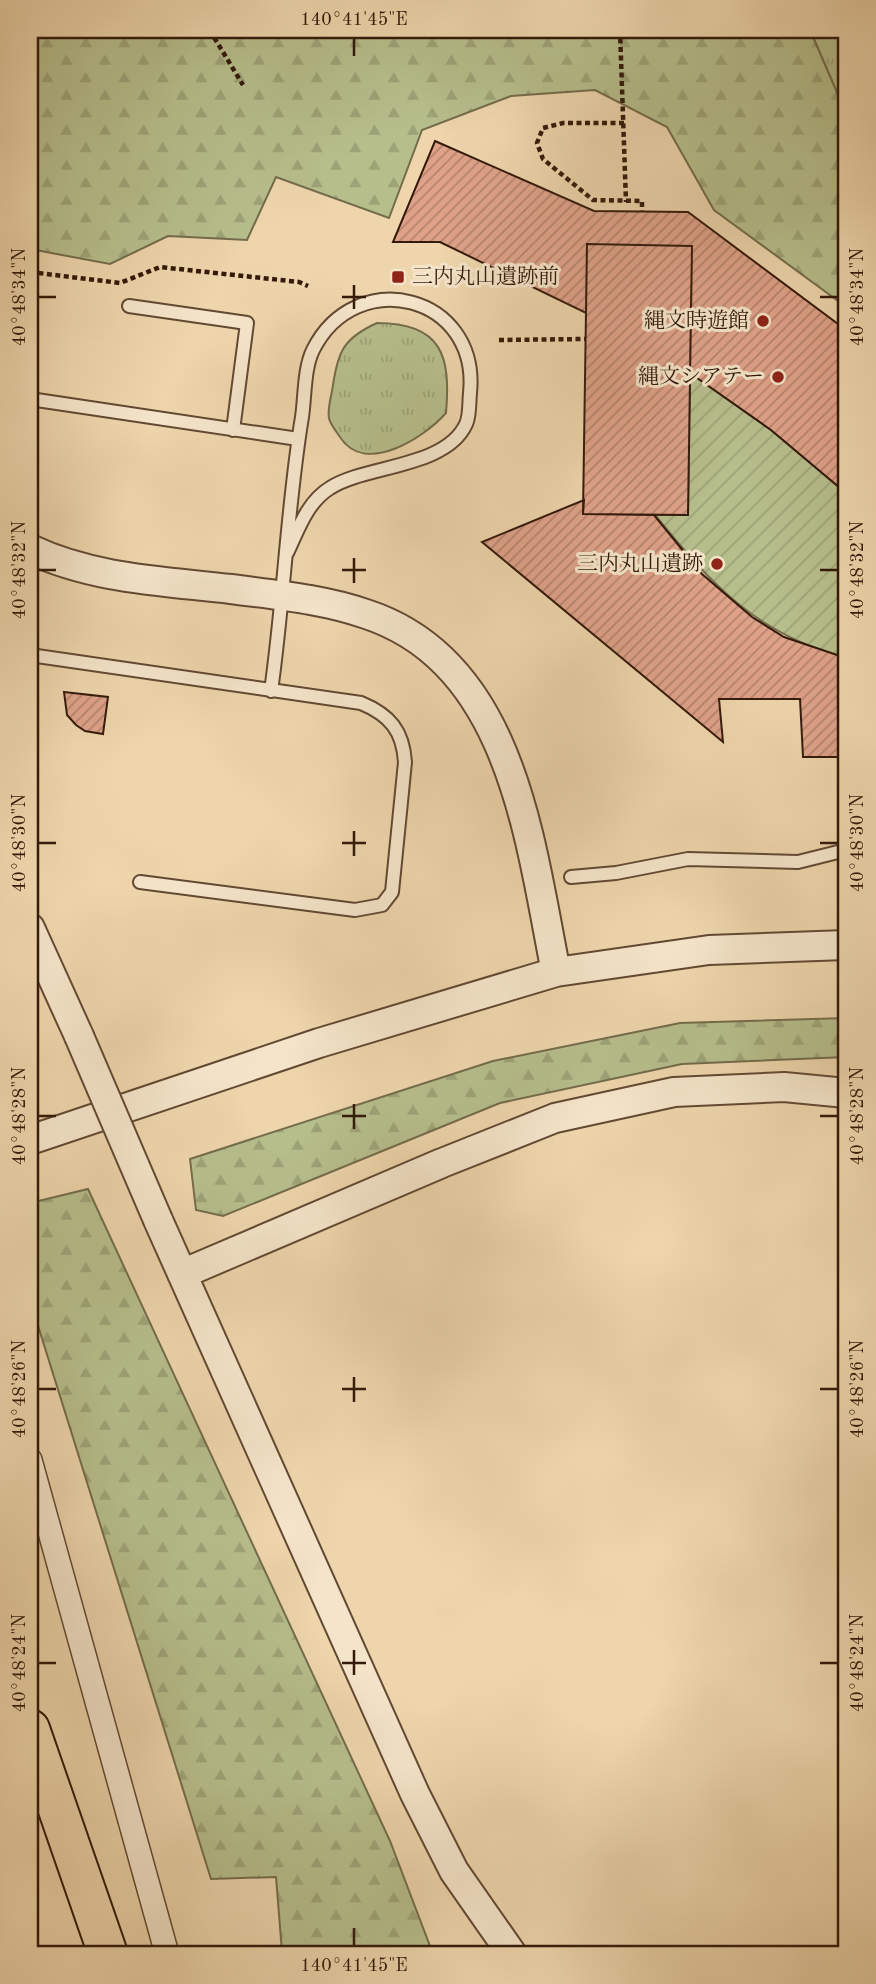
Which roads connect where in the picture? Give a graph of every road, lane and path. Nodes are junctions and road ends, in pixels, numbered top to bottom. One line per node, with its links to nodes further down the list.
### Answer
1 (213, 30): 3 (path)
2 (620, 30): 4 (path)
3 (243, 85)
4 (624, 123): 5 (path); 5 (path)
5 (626, 202): 6 (path)
6 (642, 211)
7 (30, 272): 8 (path)
8 (308, 286)
9 (129, 306): 13 (lane)
10 (586, 339): 11 (path)
11 (499, 340)
12 (30, 399): 13 (lane)
13 (233, 430): 14 (lane)
14 (298, 439): 16 (lane); 16 (lane)
15 (30, 550): 17 (street)
16 (287, 553): 17 (lane)
17 (284, 596): 19 (lane); 25 (street)
18 (30, 655): 19 (lane)
19 (271, 691): 22 (lane)
20 (846, 850): 21 (lane)
21 (571, 877)
22 (140, 882)
23 (30, 928): 28 (street, bridge)
24 (846, 944): 25 (street)
25 (556, 972): 27 (street)
26 (846, 1093): 28 (street)
27 (30, 1140)
28 (182, 1274): 33 (street)
29 (30, 1460): 32 (street)
30 (30, 1729): 31 (highway)
31 (107, 1954)
32 (167, 1954)
33 (512, 1954)

